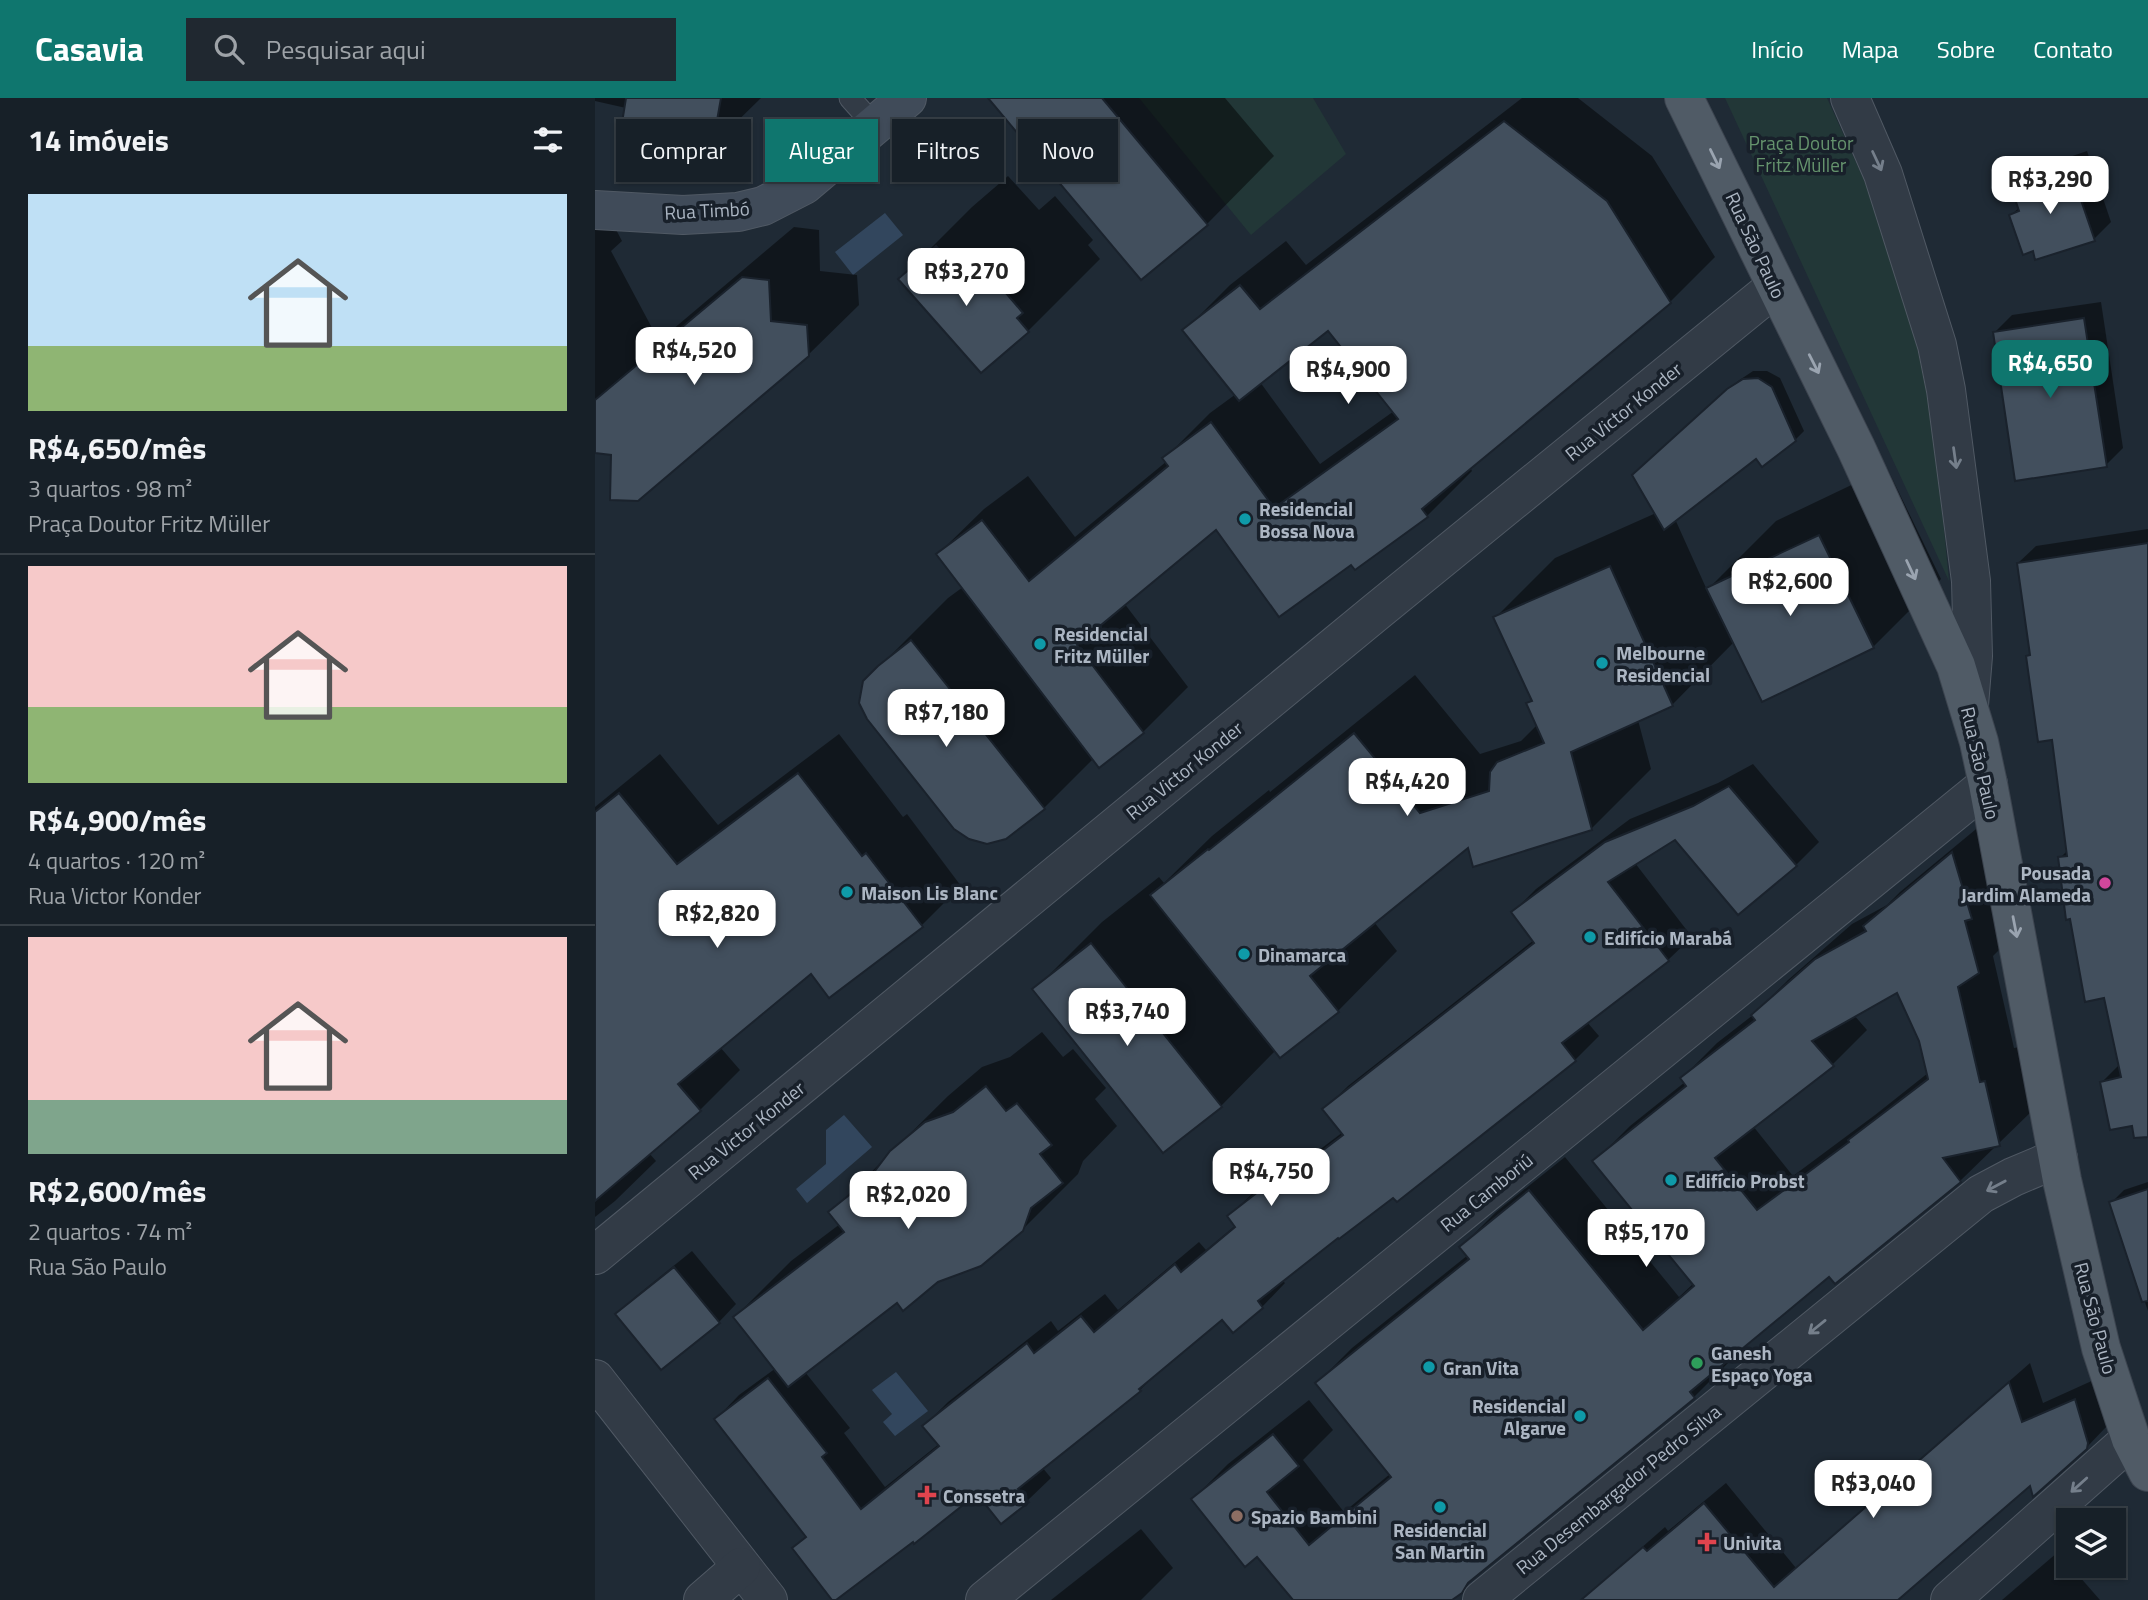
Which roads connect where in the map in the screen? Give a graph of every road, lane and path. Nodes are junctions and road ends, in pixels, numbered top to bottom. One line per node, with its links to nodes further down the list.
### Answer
1 (850, 98): 5 (lane)
2 (907, 98): 6 (main road, Rua Timbó)
3 (1685, 98): 9 (main road, Rua São Paulo, one-way to 9)
4 (1850, 98): 10 (street, one-way to 10)
5 (870, 119)
6 (878, 124)
7 (808, 182): 8 (main road, Rua Timbó)
8 (595, 210)
9 (1775, 287): 10 (main road, Rua São Paulo, one-way to 10); 13 (street, Rua Victor Konder)
10 (1969, 705): 11 (main road, Rua São Paulo)
11 (1988, 784): 12 (main road, Rua São Paulo, one-way to 12); 19 (street, Rua Camboriú)
12 (2058, 1158): 15 (main road, Rua São Paulo); 20 (street, Rua Desembargador Pedro Silva, one-way to 20)
13 (595, 1255)
14 (595, 1379): 16 (street)
15 (2139, 1456): 21 (street, one-way to 21)
16 (741, 1567): 17 (street); 18 (street)
17 (703, 1600)
18 (768, 1600)
19 (985, 1600)
20 (1482, 1600)
21 (1950, 1600)

